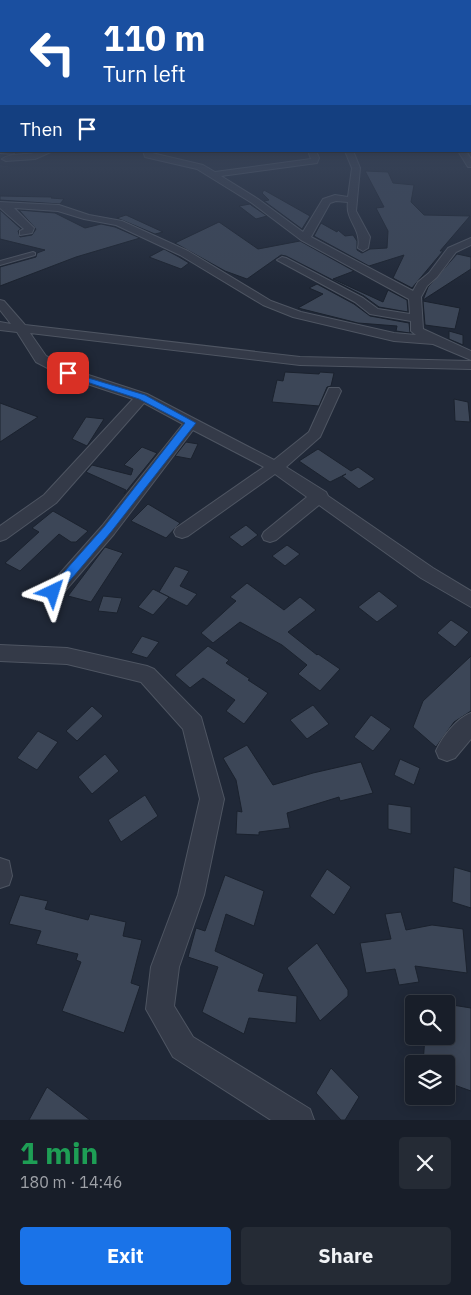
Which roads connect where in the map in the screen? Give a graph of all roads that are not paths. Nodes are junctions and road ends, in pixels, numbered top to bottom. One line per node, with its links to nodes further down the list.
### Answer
1 (224, 181): 6 (street)
2 (355, 181): 3 (street)
3 (353, 200): 6 (street); 8 (street)
4 (2, 205): 5 (street); 17 (street)
5 (23, 233)
6 (305, 238): 12 (street)
7 (471, 241): 12 (street)
8 (363, 248)
9 (33, 254): 11 (lane)
10 (282, 260): 14 (street)
11 (0, 263)
12 (415, 297): 14 (street)
13 (0, 303): 16 (street)
14 (417, 319): 17 (street)
15 (0, 326): 16 (street)
16 (23, 330): 19 (street); 21 (street)
17 (435, 341): 18 (street)
18 (471, 356)
19 (471, 365)
20 (334, 391): 23 (street)
21 (142, 397): 22 (street); 26 (street)
22 (191, 423): 23 (street); 28 (street)
23 (275, 467): 24 (street); 25 (street)
24 (320, 496): 27 (street); 29 (street)
25 (182, 532)
26 (0, 535)
27 (270, 536)
28 (53, 592)
29 (471, 600)
30 (0, 653): 35 (street)
31 (471, 723): 32 (street)
32 (447, 751)
33 (0, 870): 34 (street)
34 (0, 876)
35 (299, 1120)

